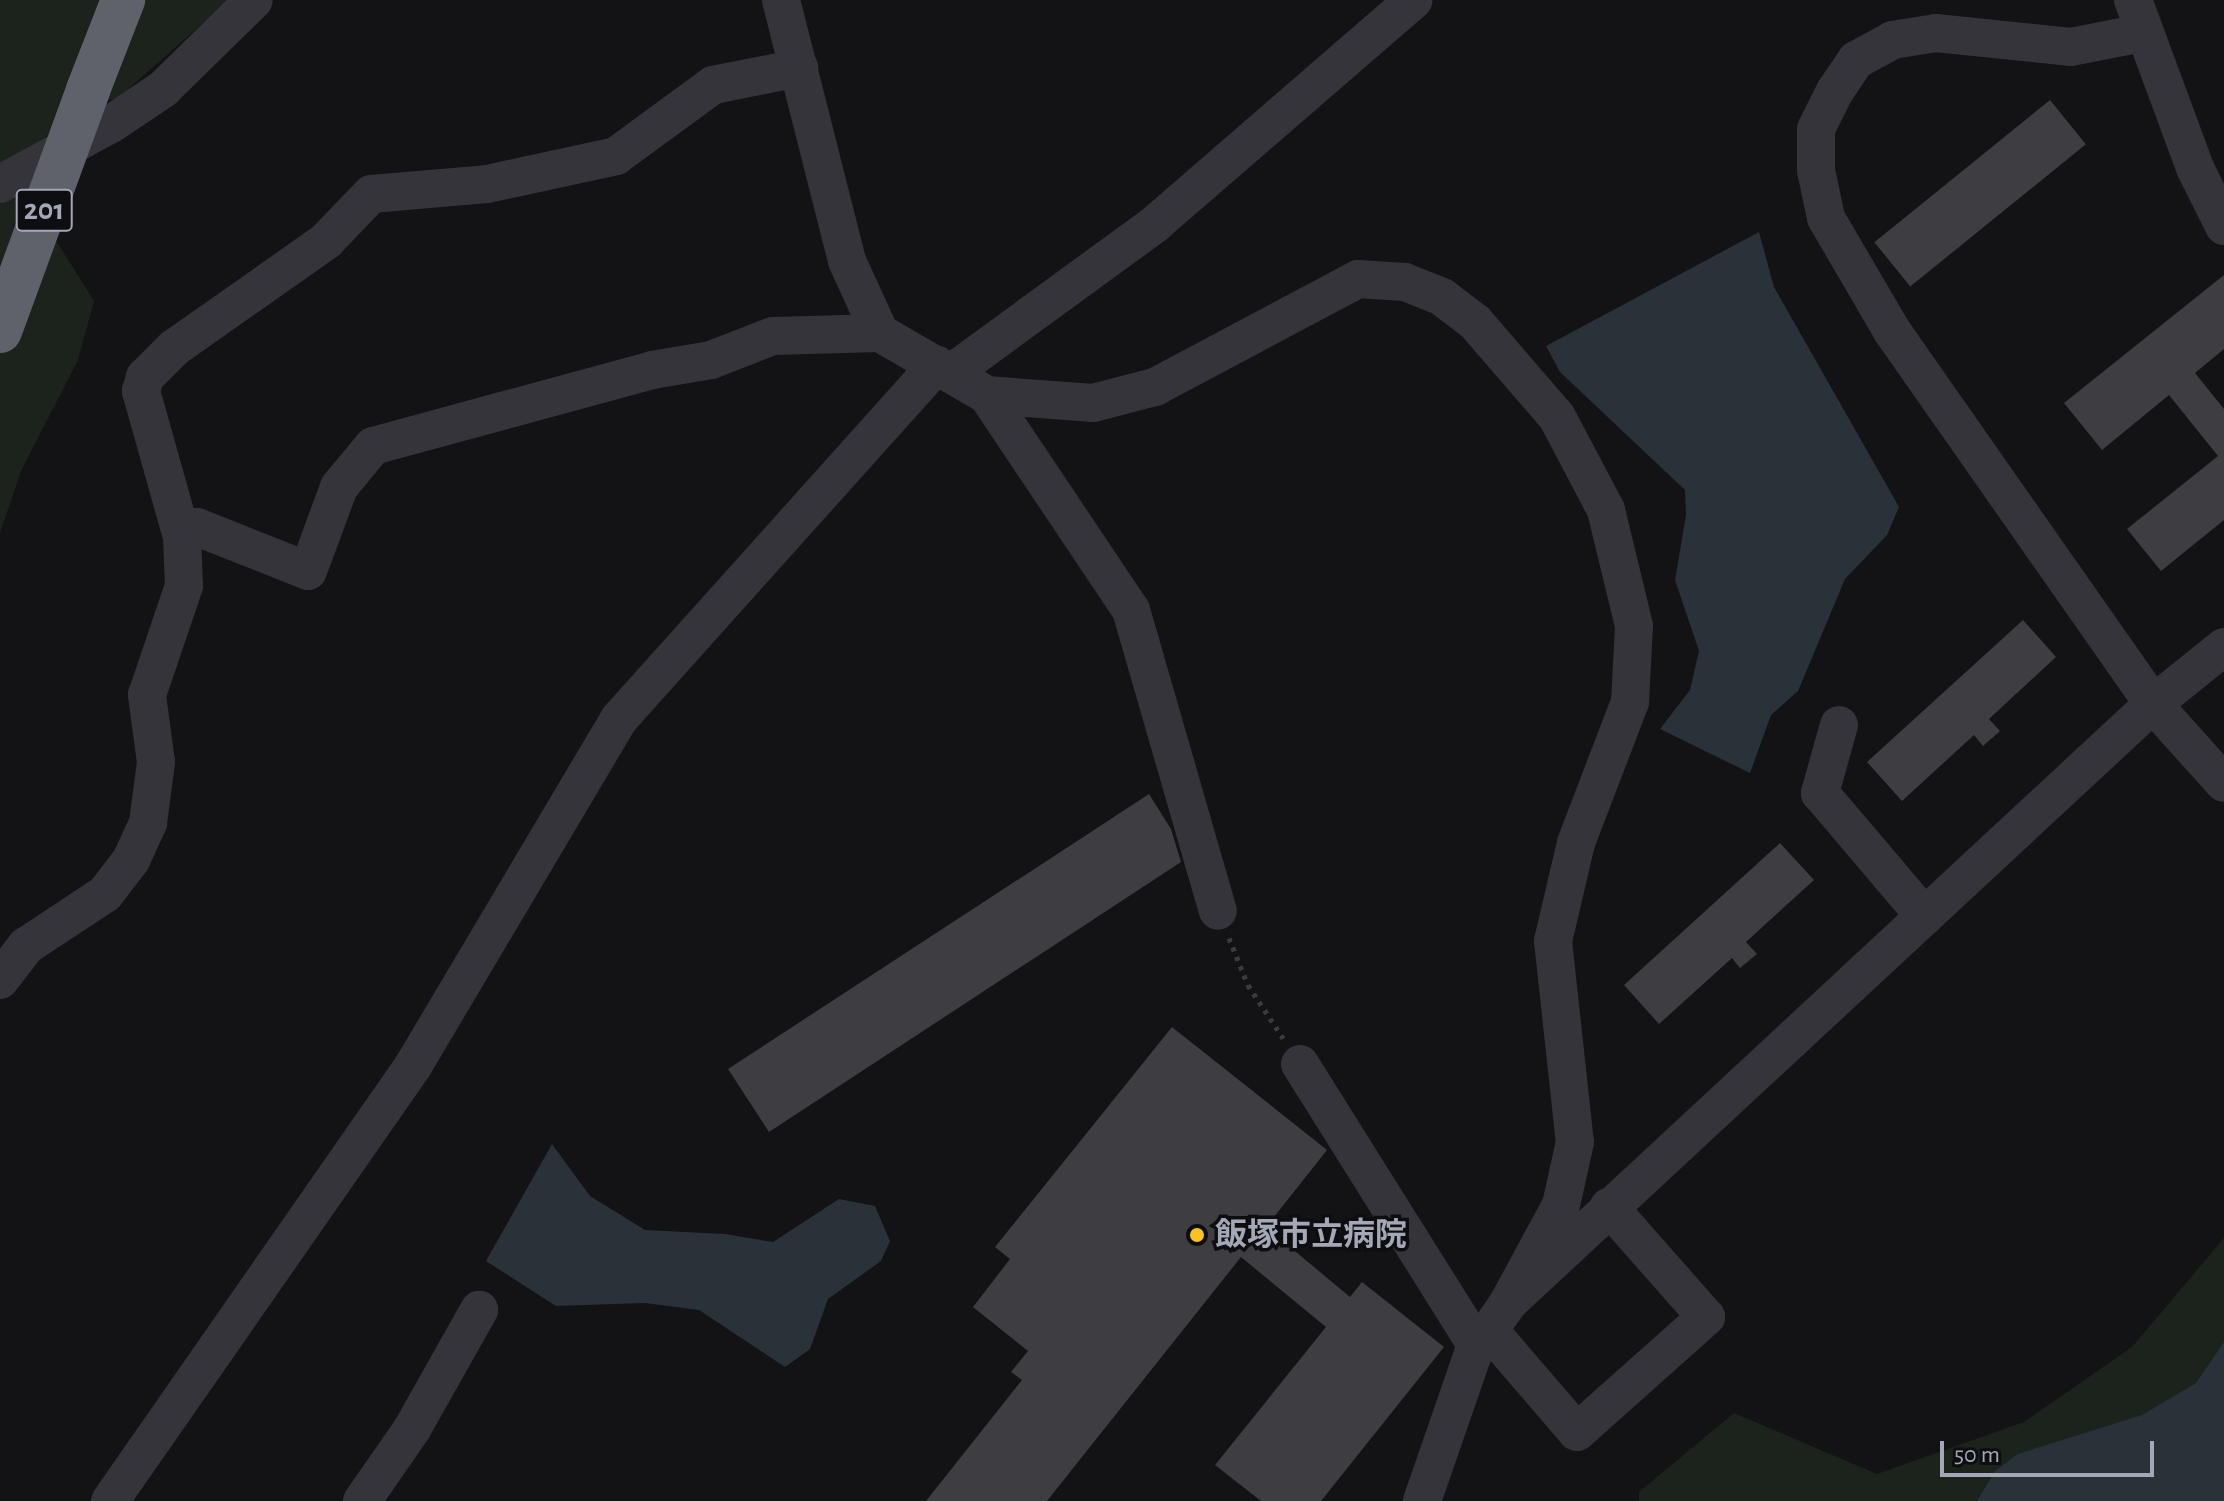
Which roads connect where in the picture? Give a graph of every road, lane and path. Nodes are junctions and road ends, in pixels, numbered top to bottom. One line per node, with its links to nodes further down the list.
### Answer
1 (123, 0): 9 (highway, 201, bridge)
2 (254, 0): 7 (street)
3 (781, 0): 6 (street)
4 (1414, 0): 11 (street)
5 (2138, 17): 8 (street); 15 (street)
6 (799, 68): 10 (street); 13 (street)
7 (0, 184)
8 (2224, 226)
9 (0, 331)
10 (880, 333): 11 (street); 13 (street)
11 (944, 369): 12 (street); 25 (street)
12 (987, 395): 18 (street); 24 (street)
13 (181, 530): 20 (street)
14 (2224, 647): 15 (street)
15 (2153, 704): 17 (street); 19 (street)
16 (1839, 725): 19 (street)
17 (2224, 783)
18 (1218, 911): 21 (path)
19 (1925, 917): 22 (street)
20 (0, 980)
21 (1300, 1064): 24 (street)
22 (1609, 1207): 24 (street); 24 (street)
23 (479, 1310): 26 (street)
24 (1492, 1327): 27 (street)
25 (110, 1501)
26 (362, 1501)
27 (1422, 1501)

